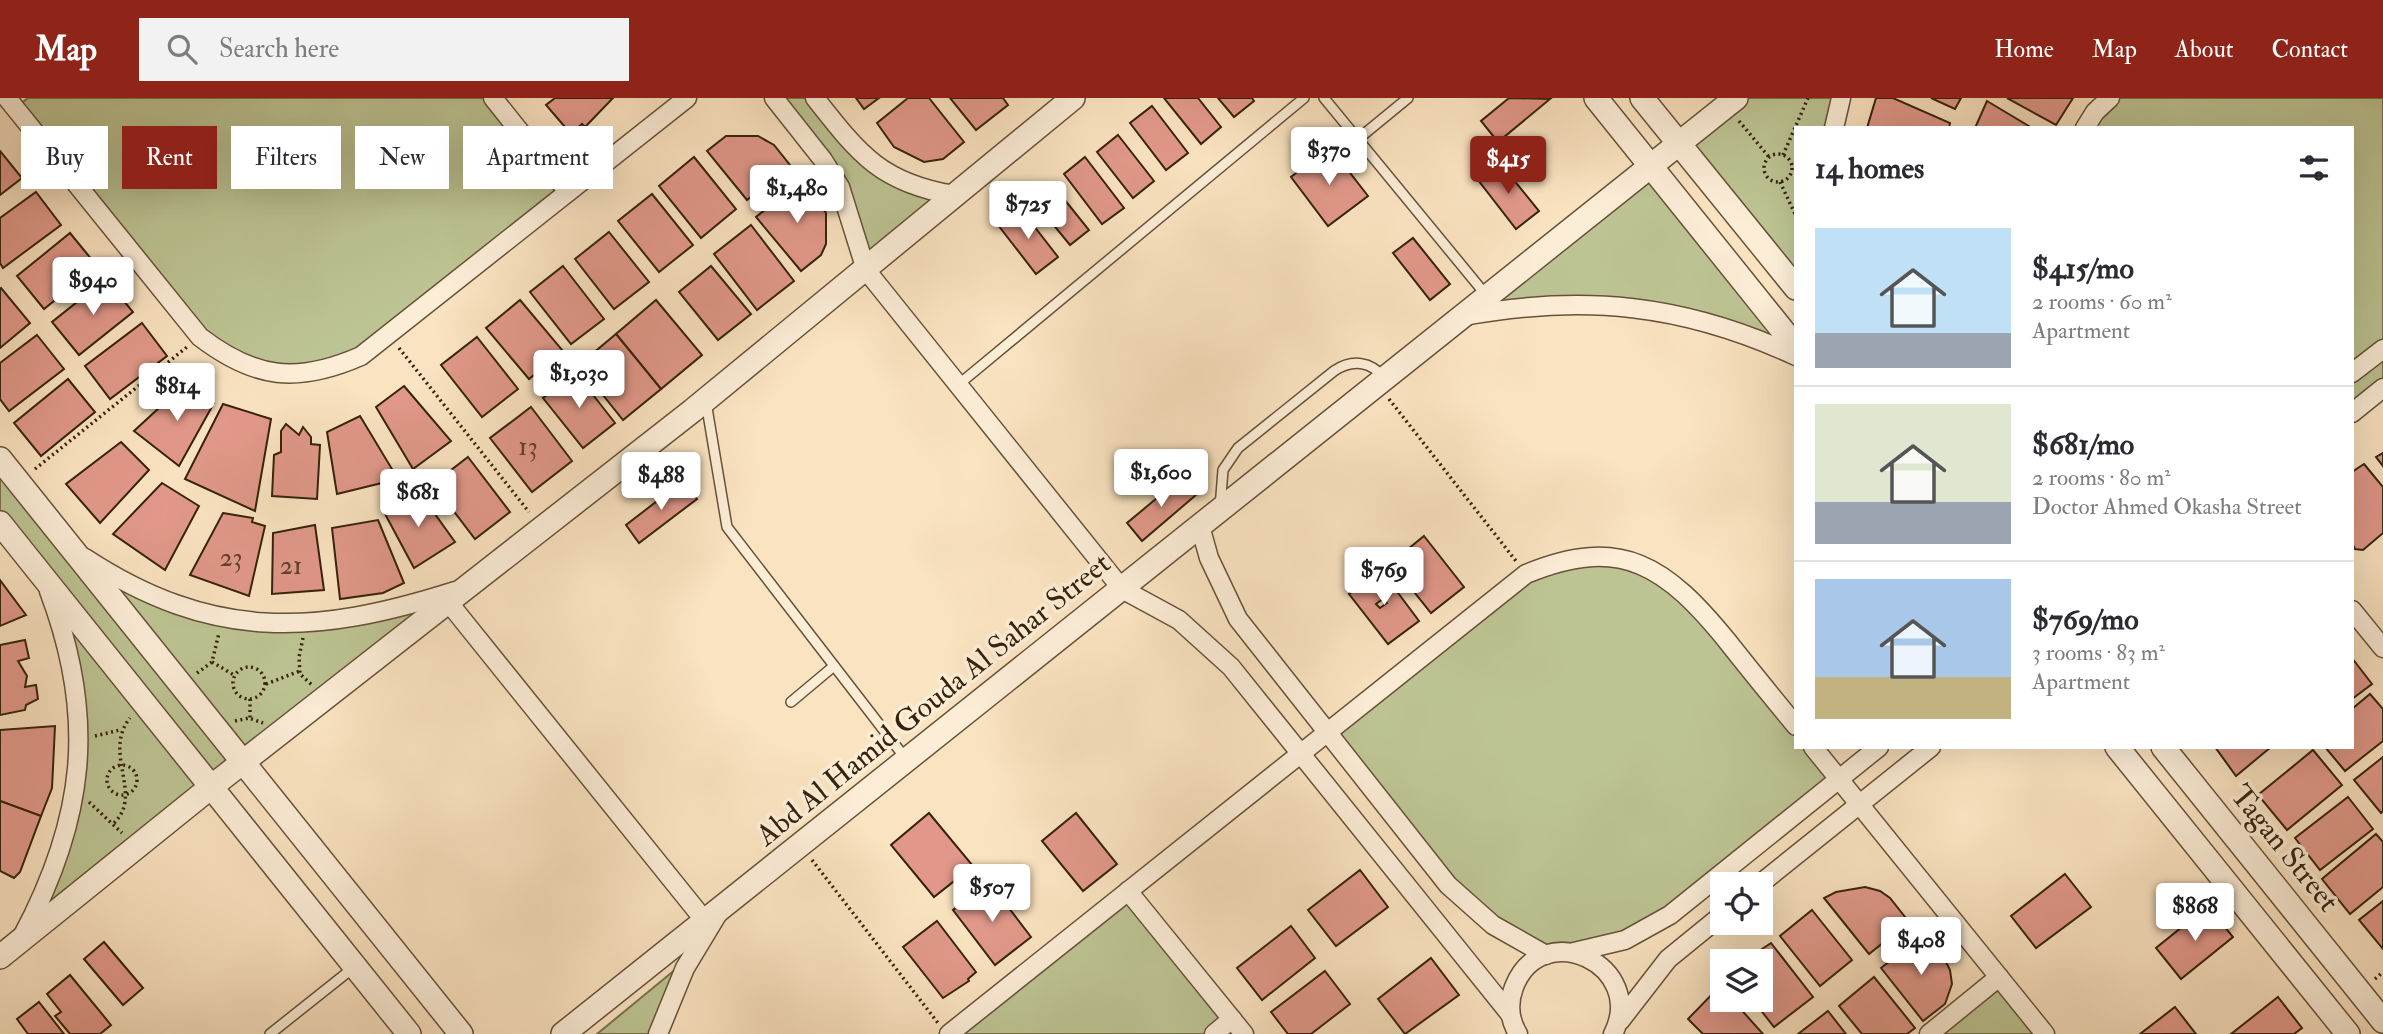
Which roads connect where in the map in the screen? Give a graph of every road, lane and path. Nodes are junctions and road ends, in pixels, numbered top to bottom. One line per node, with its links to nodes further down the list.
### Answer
1 (493, 98): 26 (street)
2 (687, 98): 26 (street)
3 (774, 98): 29 (street)
4 (815, 98): 27 (street)
5 (1073, 98): 27 (street)
6 (1304, 98): 40 (lane)
7 (1324, 98): 20 (lane)
8 (1408, 98): 20 (lane)
9 (1595, 98): 24 (street)
10 (1642, 98): 21 (street)
11 (1808, 98): 16 (path)
12 (1841, 98): 17 (street)
13 (2110, 98): 18 (street)
14 (16, 101): 34 (street)
15 (1732, 102): 21 (street, Abd Al Hamid Gouda Al Sahar Street); 23 (path)
16 (1796, 126)
17 (1834, 126)
18 (2086, 126)
19 (1794, 130): 22 (path)
20 (1358, 139): 31 (lane)
21 (1679, 144): 24 (street, Abd Al Hamid Gouda Al Sahar Street); 30 (street)
22 (1783, 155): 23 (path); 25 (path)
23 (1769, 157): 25 (path)
24 (1650, 166): 31 (street, Abd Al Hamid Gouda Al Sahar Street); 35 (street)
25 (1780, 182): 28 (path)
26 (568, 192): 33 (street)
27 (954, 195): 29 (street)
28 (1794, 212)
29 (866, 270): 40 (street); 42 (street)
30 (1794, 286)
31 (1487, 296): 32 (street, Abd Al Hamid Gouda Al Sahar Street)
32 (1464, 316): 37 (street); 39 (street, Abd Al Hamid Gouda Al Sahar Street)
33 (389, 335): 34 (street); 49 (path)
34 (200, 337): 45 (path)
35 (1794, 345)
36 (2383, 349): 38 (street)
37 (1794, 355)
38 (2354, 371)
39 (1381, 381): 46 (street, Abd Al Hamid Gouda Al Sahar Street); 46 (lane); 51 (path)
40 (958, 385): 54 (street)
41 (2383, 388): 43 (street)
42 (705, 401): 49 (street); 61 (lane)
43 (2354, 411)
44 (0, 459): 45 (street)
45 (19, 482): 50 (street)
46 (1220, 509): 48 (street, Abd Al Hamid Gouda Al Sahar Street)
47 (0, 523): 52 (street)
48 (1200, 526): 54 (street, Abd Al Hamid Gouda Al Sahar Street); 74 (street)
49 (544, 530): 53 (street)
50 (76, 552): 57 (street); 64 (street)
51 (1526, 574): 71 (street); 74 (street)
52 (44, 578): 68 (street); 76 (street)
53 (472, 586): 55 (street); 58 (street)
54 (1122, 589): 82 (street); 83 (street, Abd Al Hamid Gouda Al Sahar Street)
55 (449, 603): 66 (street); 98 (street)
56 (2354, 612): 59 (street)
57 (225, 618): 58 (street); 60 (path)
58 (307, 623): 62 (path)
59 (2383, 648)
60 (212, 662): 63 (path); 64 (path)
61 (834, 666): 69 (lane); 83 (lane)
62 (300, 671): 65 (path); 66 (path)
63 (234, 675): 65 (path); 67 (path)
64 (181, 684): 73 (street)
65 (266, 684): 67 (path)
66 (326, 698): 75 (street)
67 (250, 699): 70 (path)
68 (143, 702): 72 (path); 87 (street)
69 (791, 702)
70 (250, 718): 73 (path); 75 (path)
71 (1794, 724)
72 (120, 730): 76 (path); 85 (path)
73 (219, 732): 84 (street)
74 (1327, 732): 82 (street); 102 (street)
75 (276, 737): 84 (street)
76 (79, 740): 88 (street)
77 (1815, 749): 86 (street)
78 (1876, 749): 86 (street)
79 (1929, 749): 90 (street)
80 (2119, 749): 97 (street)
81 (2166, 749): 95 (street, Tagan Street)
82 (1301, 753): 96 (street); 106 (street)
83 (907, 760): 92 (street, Abd Al Hamid Gouda Al Sahar Street)
84 (243, 762): 87 (street); 113 (street)
85 (119, 765): 89 (path); 89 (path); 89 (path)
86 (1839, 779): 90 (street); 101 (street)
87 (211, 787): 93 (street); 104 (street)
88 (75, 795): 91 (path); 100 (street)
89 (126, 795): 91 (path)
90 (1859, 805): 94 (street); 105 (street)
91 (114, 823): 93 (path)
92 (800, 844): 98 (street, Abd Al Hamid Gouda Al Sahar Street); 109 (path)
93 (135, 848): 100 (street)
94 (1773, 874)
95 (2272, 882): 97 (street); 108 (street, Tagan Street)
96 (1128, 891): 107 (street); 109 (street)
97 (2244, 905): 121 (street)
98 (713, 914): 114 (street, Abd Al Hamid Gouda Al Sahar Street); 115 (street)
99 (1710, 925): 110 (street)
100 (19, 942): 103 (street)
101 (1574, 952): 102 (street); 110 (street)
102 (1546, 955): 106 (street)
103 (0, 957)
104 (354, 967): 111 (lane); 112 (street)
105 (1999, 977): 119 (street); 120 (street)
106 (1510, 1013): 118 (street)
107 (1232, 1019): 116 (street); 117 (street)
108 (2383, 1021)
109 (943, 1029)
110 (1616, 1029)
111 (270, 1034)
112 (409, 1034)
113 (461, 1034)
114 (563, 1034)
115 (658, 1034)
116 (1214, 1034)
117 (1244, 1034)
118 (1518, 1034)
119 (1929, 1034)
120 (2045, 1034)
121 (2348, 1034)

